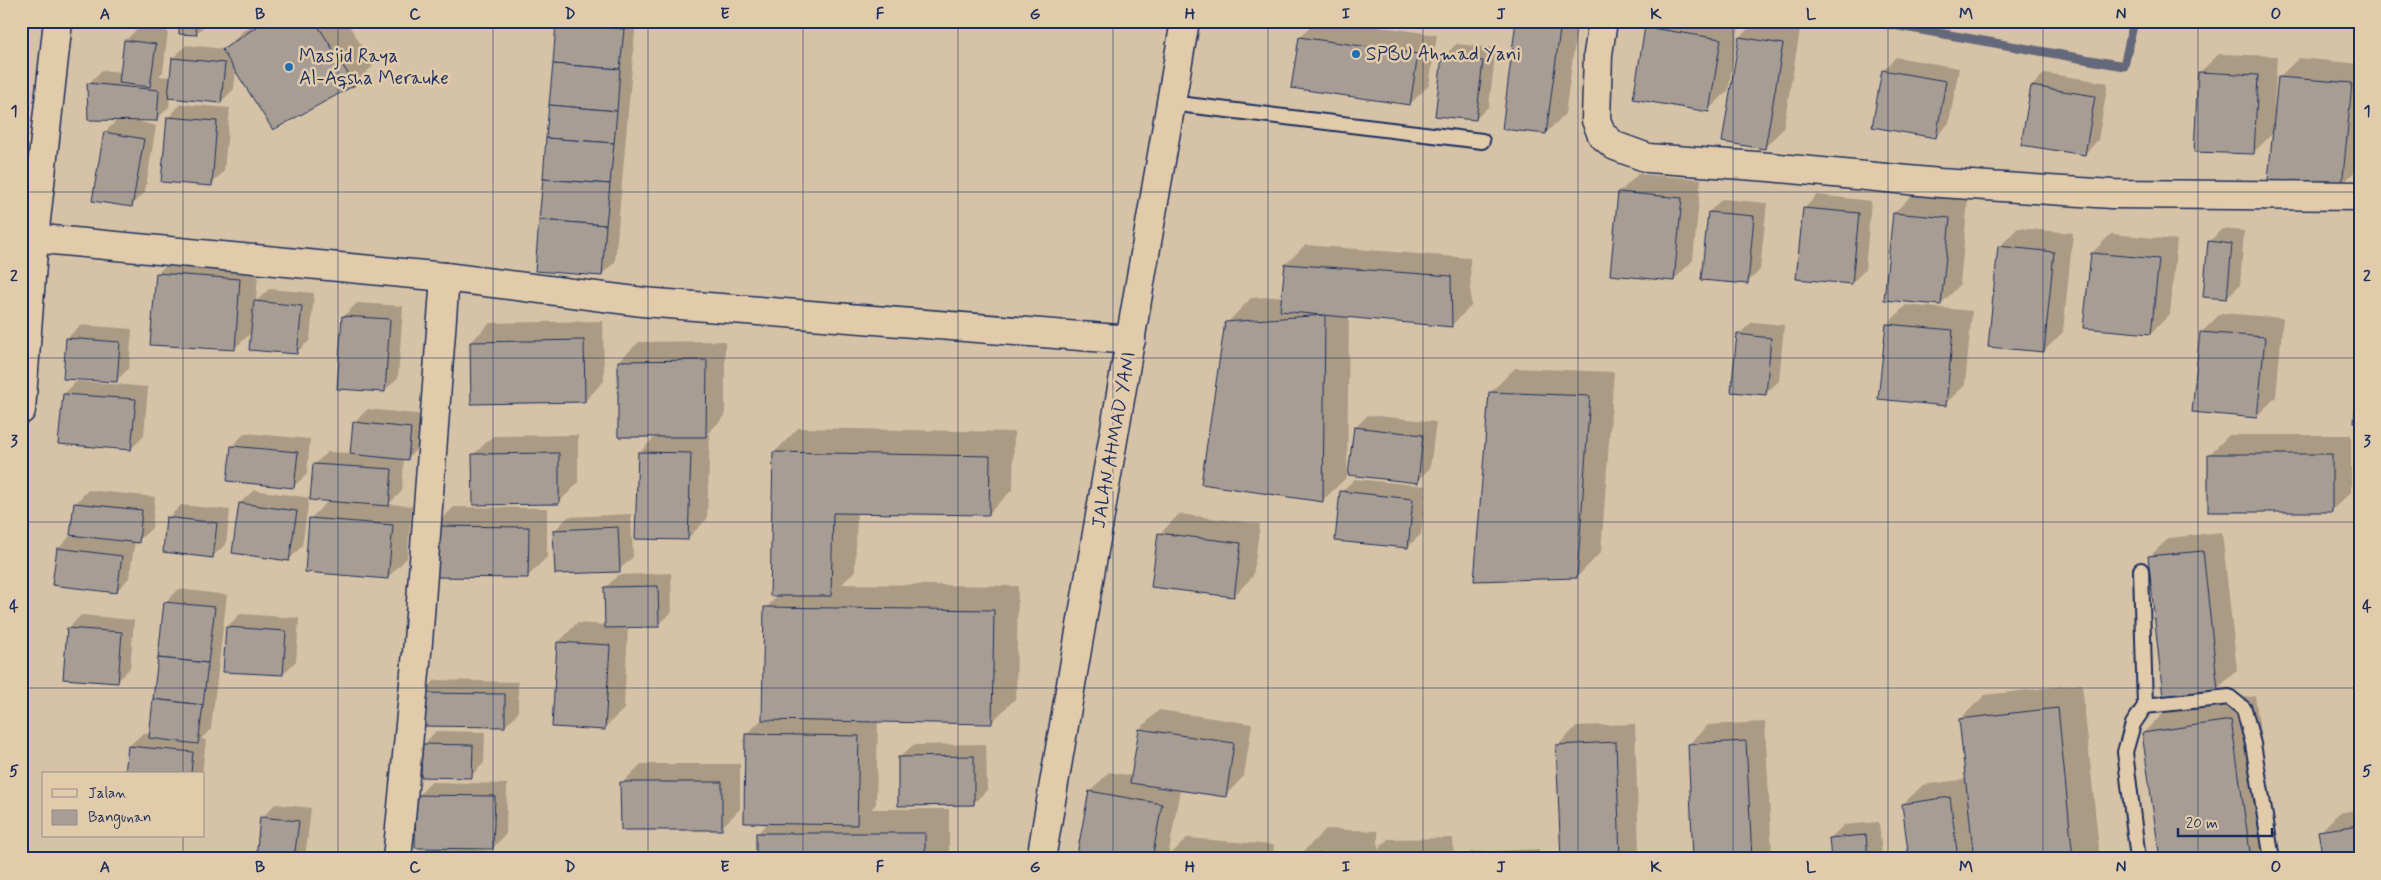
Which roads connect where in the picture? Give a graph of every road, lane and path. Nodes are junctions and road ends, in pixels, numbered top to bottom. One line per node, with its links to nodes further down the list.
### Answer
1 (58, 21): 7 (main road)
2 (1185, 21): 4 (main road, JALAN AHMAD YANI)
3 (1603, 21): 6 (main road)
4 (1170, 103): 5 (lane); 9 (main road, JALAN AHMAD YANI)
5 (1482, 141)
6 (2360, 196)
7 (28, 238): 8 (main road); 10 (main road)
8 (445, 277): 9 (main road); 13 (main road)
9 (1131, 340): 14 (main road, JALAN AHMAD YANI)
10 (21, 410)
11 (2141, 570): 12 (lane)
12 (2145, 706): 15 (lane); 16 (lane)
13 (397, 859)
14 (1041, 859)
15 (2138, 859)
16 (2272, 859)

